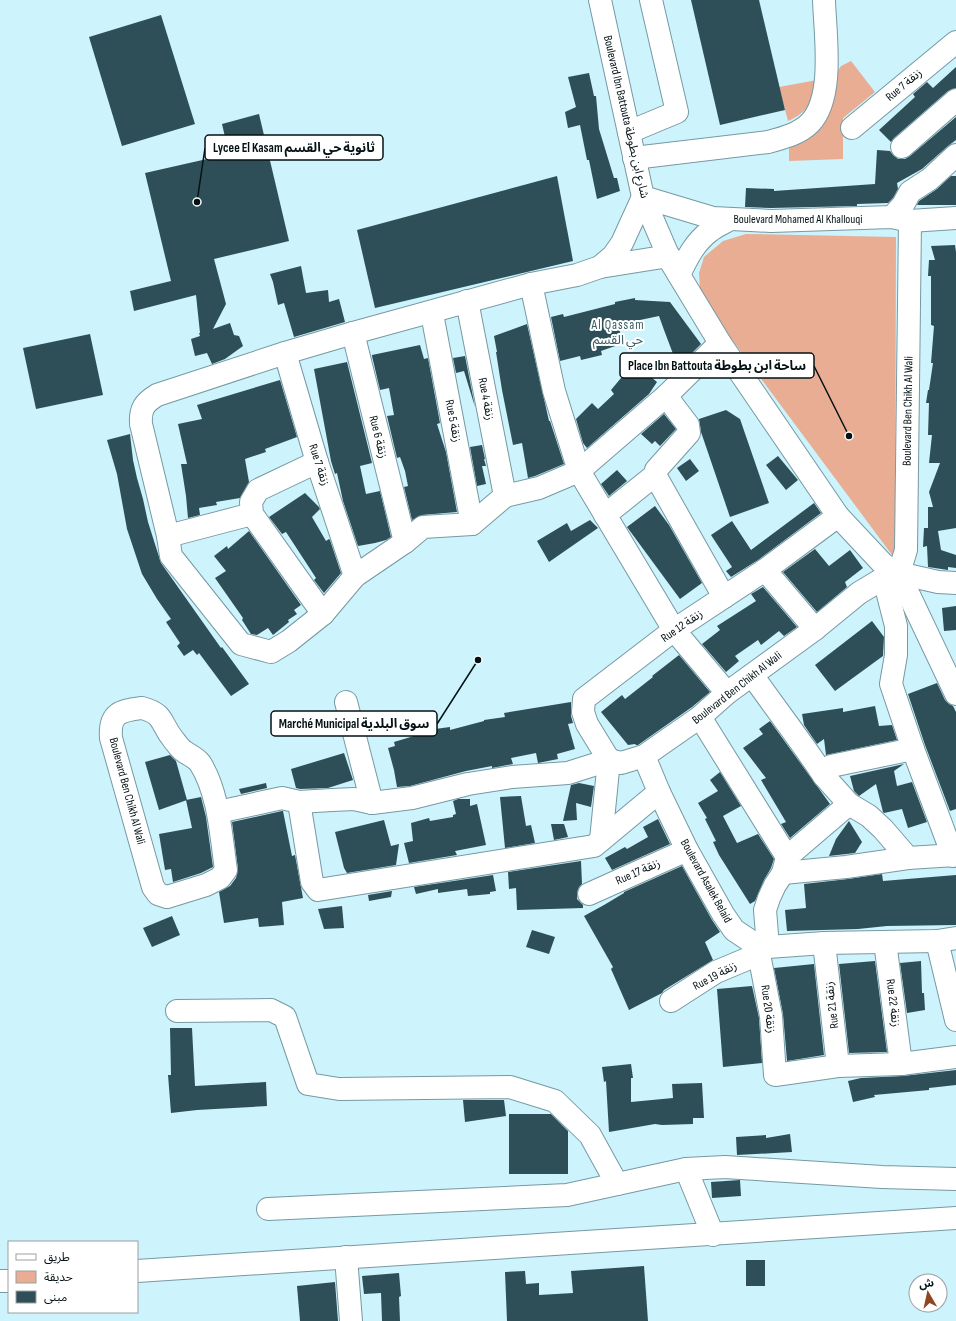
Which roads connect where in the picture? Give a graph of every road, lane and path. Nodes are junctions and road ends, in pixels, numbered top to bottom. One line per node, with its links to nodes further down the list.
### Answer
1 (600, 0): 7 (street, Boulevard Ibn Battouta شارع ابن بطوطة)
2 (651, 0): 7 (street)
3 (824, 0): 10 (street)
4 (956, 42): 6 (street, Rue 7 زنقة)
5 (956, 100): 8 (street)
6 (852, 128)
7 (629, 132): 10 (street, Boulevard Ibn Battouta شارع ابن بطوطة)
8 (902, 147)
9 (956, 155): 14 (street)
10 (634, 158): 11 (street, Boulevard Ibn Battouta شارع ابن بطوطة)
11 (643, 197): 13 (street, Boulevard Mohamed Al Khallouqi); 15 (street, Boulevard Ibn Battouta شارع ابن بطوطة); 16 (street)
12 (956, 218): 14 (street, Boulevard Mohamed Al Khallouqi)
13 (730, 219): 14 (street, Boulevard Mohamed Al Khallouqi); 17 (street)
14 (901, 219): 36 (street, Boulevard Ben Chikh Al Wali)
15 (669, 256): 16 (street); 17 (street, Boulevard Ibn Battouta شارع ابن بطوطة)
16 (600, 267): 18 (street)
17 (679, 275): 22 (street, Boulevard Ibn Battouta شارع ابن بطوطة)
18 (531, 284): 19 (street); 26 (street)
19 (467, 301): 21 (street); 28 (street, Rue 4 زنقة)
20 (433, 319): 32 (street, Rue 5 زنقة)
21 (353, 333): 23 (street); 34 (street, Rue 6 زنقة)
22 (720, 343): 24 (street); 31 (street, Boulevard Ibn Battouta شارع ابن بطوطة)
23 (285, 353): 25 (street, Rue 7 زنقة); 33 (street)
24 (666, 396): 26 (street); 27 (street)
25 (317, 462): 29 (street); 37 (street, Rue 7 زنقة)
26 (579, 471): 28 (street); 30 (street)
27 (655, 475): 30 (street); 39 (street)
28 (505, 496): 32 (street)
29 (252, 514): 33 (street); 40 (street)
30 (605, 516): 42 (street)
31 (838, 516): 35 (street, Rue 12 زنقة); 36 (street, Boulevard Ibn Battouta شارع ابن بطوطة)
32 (472, 524): 34 (street)
33 (168, 536): 40 (street)
34 (405, 542): 37 (street)
35 (765, 570): 39 (street, Rue 12 زنقة); 41 (street)
36 (893, 575): 38 (street, Boulevard Ibn Battouta شارع ابن بطوطة); 41 (street, Boulevard Ben Chikh Al Wali); 45 (street); 48 (street)
37 (355, 576): 40 (street)
38 (956, 583)
39 (724, 597): 42 (street, Rue 12 زنقة)
40 (323, 614)
41 (815, 629): 43 (street, Boulevard Ben Chikh Al Wali)
42 (674, 630): 44 (street); 50 (street, Rue 12 زنقة)
43 (752, 675): 44 (street, Boulevard Ben Chikh Al Wali); 51 (street)
44 (727, 693): 47 (street, Boulevard Ben Chikh Al Wali)
45 (956, 694)
46 (346, 702): 54 (street)
47 (700, 718): 49 (street, Boulevard Ben Chikh Al Wali); 61 (street)
48 (913, 750): 51 (street); 59 (street)
49 (644, 756): 50 (street, Boulevard Ben Chikh Al Wali); 52 (street, Boulevard Asalek Belaid)
50 (609, 760): 54 (street, Boulevard Ben Chikh Al Wali); 57 (street)
51 (824, 776): 55 (street)
52 (659, 792): 57 (street); 58 (street, Boulevard Asalek Belaid)
53 (299, 802): 54 (street, Boulevard Ben Chikh Al Wali); 56 (street, Boulevard Ben Chikh Al Wali); 57 (street)
54 (372, 803)
55 (849, 804): 60 (street); 61 (street, Rue 20 زنقة)
56 (218, 812): 56 (street, Boulevard Ben Chikh Al Wali)
57 (601, 840)
58 (688, 850): 62 (street, Rue 17 زنقة); 66 (street, Boulevard Asalek Belaid)
59 (954, 856): 60 (street)
60 (908, 858): 61 (street)
61 (785, 865): 66 (street, Rue 20 زنقة)
62 (589, 894)
63 (946, 939): 64 (street); 69 (street)
64 (885, 942): 65 (street); 71 (street, Rue 22 زنقة)
65 (824, 943): 66 (street); 72 (street, Rue 21 زنقة)
66 (761, 948): 67 (street, Rue 19 زنقة); 72 (street, Rue 20 زنقة)
67 (672, 1001)
68 (177, 1011): 75 (street)
69 (956, 1020)
70 (956, 1057): 71 (street)
71 (901, 1064): 72 (street)
72 (838, 1066)
73 (686, 1168): 74 (street); 75 (street); 78 (street)
74 (956, 1179)
75 (617, 1184): 76 (street)
76 (268, 1209)
77 (956, 1218): 78 (street)
78 (713, 1235): 79 (street)
79 (346, 1257): 80 (street); 81 (street)
80 (138, 1272)
81 (351, 1321)

